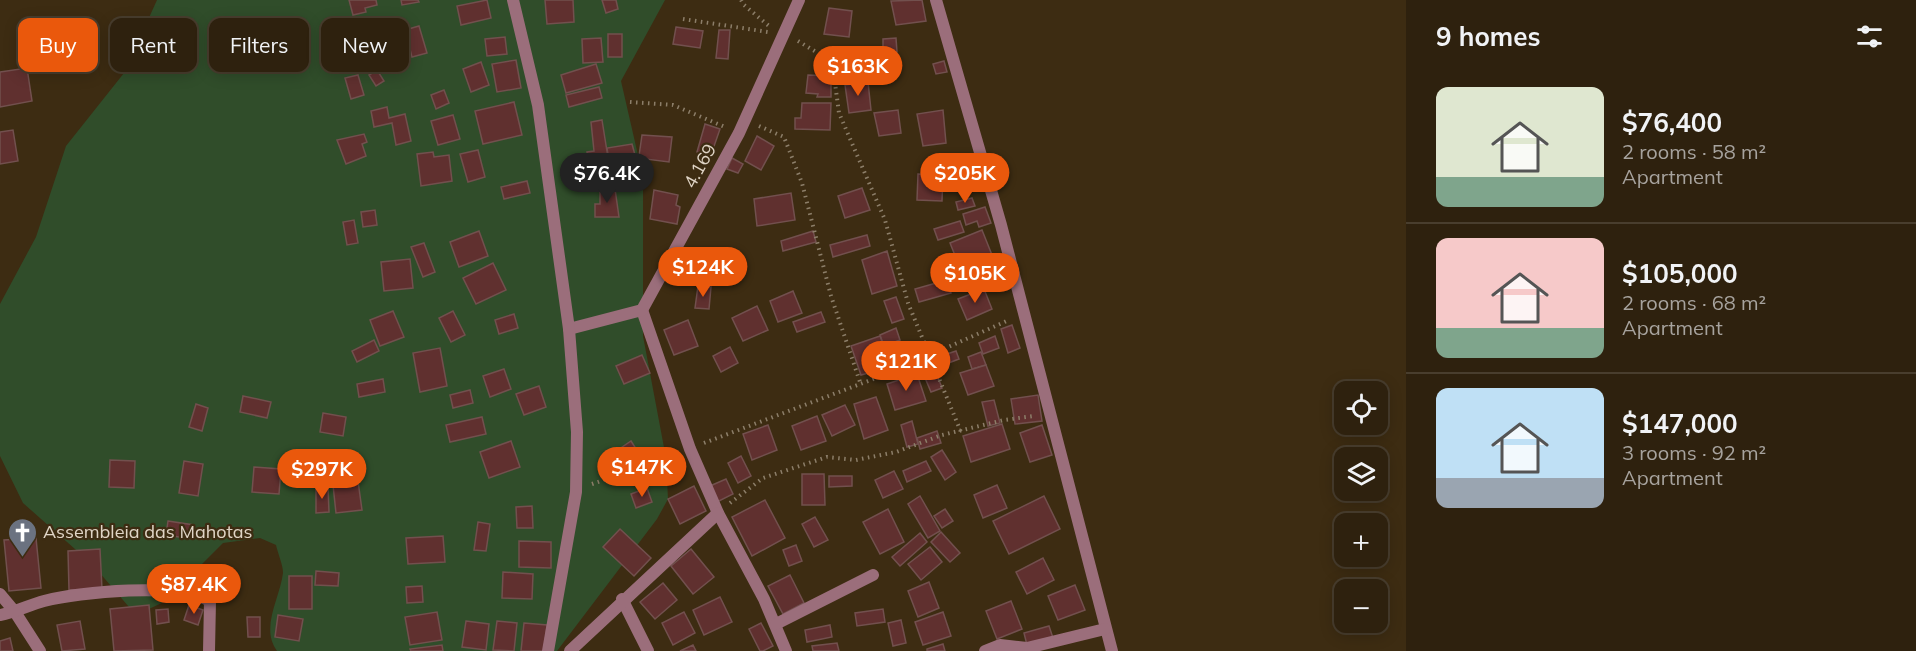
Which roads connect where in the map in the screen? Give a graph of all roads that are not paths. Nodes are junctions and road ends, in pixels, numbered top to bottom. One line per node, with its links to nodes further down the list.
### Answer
1 (513, 0): 5 (street)
2 (799, 0): 4 (street, 4.169)
3 (936, 0): 13 (street)
4 (642, 310): 5 (street); 6 (street)
5 (569, 329): 16 (street)
6 (718, 513): 9 (street); 12 (street)
7 (873, 575): 12 (street)
8 (0, 594): 10 (street)
9 (622, 599): 17 (street); 18 (street)
10 (15, 612): 11 (street); 14 (street); 15 (street)
11 (0, 615)
12 (776, 624): 19 (street)
13 (1105, 629): 20 (street); 21 (street)
14 (40, 651)
15 (209, 651)
16 (548, 651)
17 (570, 651)
18 (648, 651)
19 (786, 651)
20 (984, 651)
21 (1112, 651)

